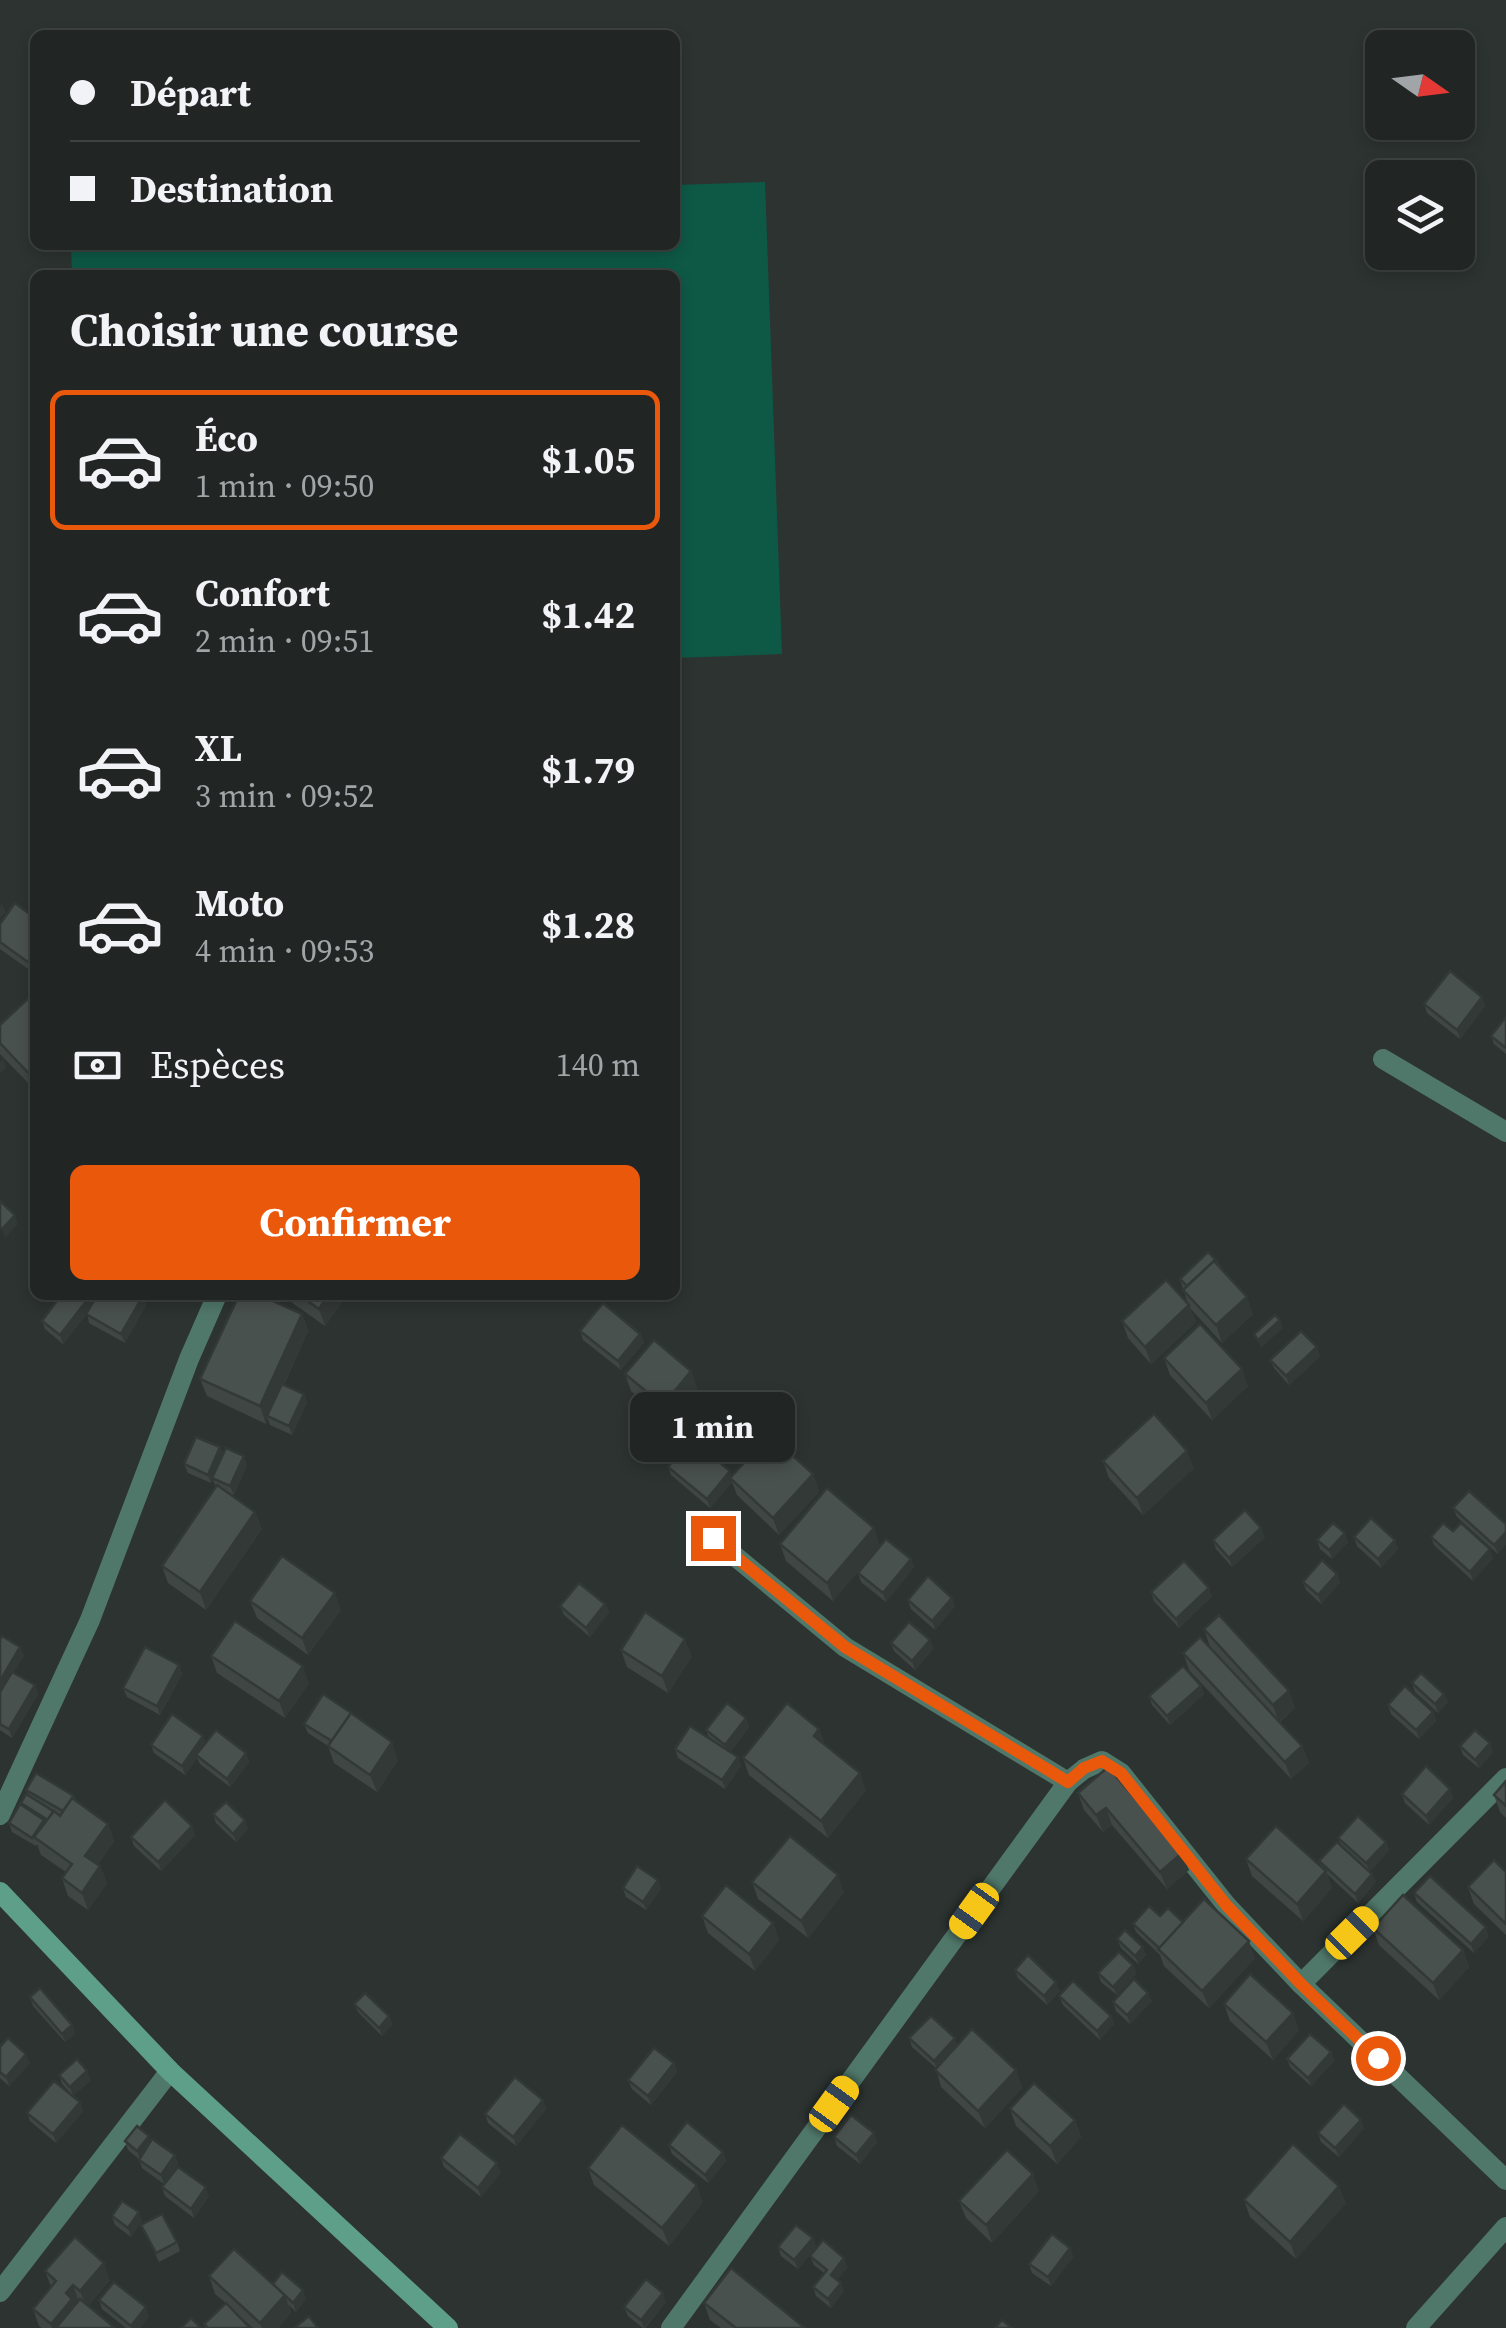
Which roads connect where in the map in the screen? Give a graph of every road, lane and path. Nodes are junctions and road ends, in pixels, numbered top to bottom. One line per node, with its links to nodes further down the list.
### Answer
1 (1383, 1058): 2 (street)
2 (1506, 1132)
3 (214, 1300): 7 (street)
4 (713, 1538): 6 (street)
5 (1506, 1778): 9 (street)
6 (1068, 1782): 9 (street); 15 (street)
7 (0, 1815)
8 (0, 1892): 10 (street)
9 (1301, 1984): 11 (street)
10 (170, 2071): 13 (street); 14 (street)
11 (1506, 2180)
12 (1506, 2226): 16 (street)
13 (0, 2292)
14 (448, 2328)
15 (670, 2328)
16 (1416, 2328)

